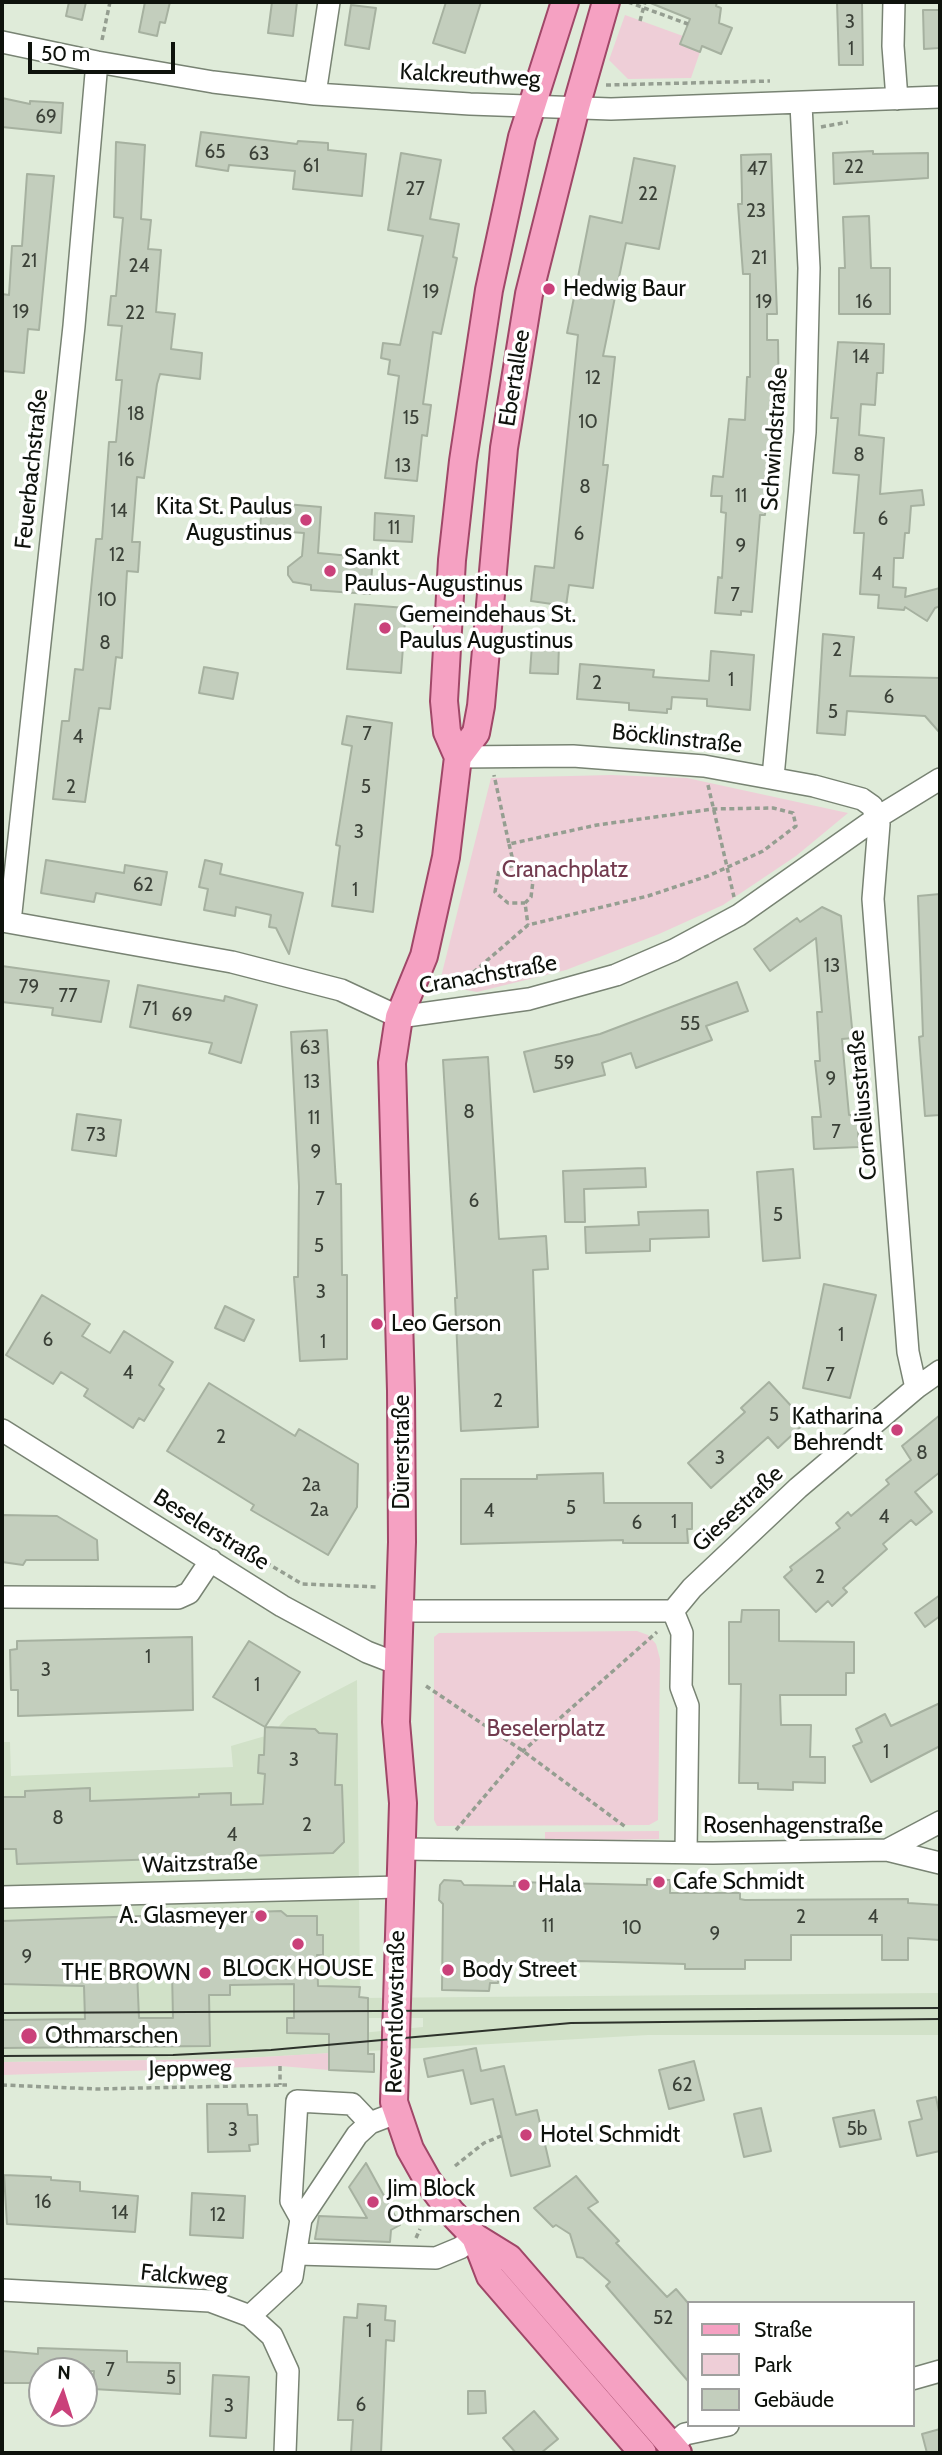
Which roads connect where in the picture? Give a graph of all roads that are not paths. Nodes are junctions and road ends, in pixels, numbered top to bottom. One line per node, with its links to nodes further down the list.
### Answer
1 (329, 2): 7 (street)
2 (565, 2): 11 (main road, Ebertallee)
3 (606, 2): 12 (main road, Ebertallee)
4 (894, 2): 9 (street)
5 (2, 42): 6 (street, Kalckreuthweg)
6 (97, 62): 7 (street, Kalckreuthweg); 17 (street, Feuerbachstraße)
7 (315, 94): 11 (street, Kalckreuthweg)
8 (940, 97): 9 (street, Kalckreuthweg)
9 (897, 99): 10 (street, Kalckreuthweg)
10 (801, 104): 12 (street, Kalckreuthweg); 14 (street, Schwindstraße)
11 (532, 106): 12 (street, Kalckreuthweg); 13 (main road, Ebertallee)
12 (576, 107): 13 (main road, Ebertallee)
13 (458, 757): 14 (street, Böcklinstraße); 18 (main road, Ebertallee)
14 (773, 777): 16 (street, Böcklinstraße)
15 (940, 779): 16 (street, Cranachstraße)
16 (878, 817): 18 (street, Cranachstraße); 20 (street, Corneliusstraße)
17 (6, 922): 18 (street, Cranachstraße)
18 (399, 1017): 24 (main road, Dürerstraße)
19 (940, 1371): 20 (street, Giesestraße)
20 (916, 1388): 25 (street, Giesestraße)
21 (2, 1430): 22 (street, Beselerstraße)
22 (211, 1560): 23 (street); 26 (street, Beselerstraße)
23 (2, 1597)
24 (400, 1611): 25 (street); 26 (main road, Dürerstraße)
25 (673, 1611): 30 (street)
26 (398, 1664): 28 (main road, Dürerstraße)
27 (940, 1822): 29 (street)
28 (401, 1849): 30 (street); 32 (main road, Dürerstraße)
29 (887, 1850): 30 (street, Rosenhagenstraße); 31 (street, Rosenhagenstraße)
30 (686, 1852)
31 (940, 1863)
32 (400, 1887): 33 (street, Waitzstraße); 34 (main road, Reventlowstraße)
33 (2, 1897)
34 (396, 2113): 35 (street); 37 (main road, Reventlowstraße)
35 (370, 2123): 36 (street); 36 (street)
36 (301, 2219): 38 (street)
37 (475, 2237): 38 (street); 44 (main road, Reventlowstraße); 46 (main road, Reventlowstraße)
38 (298, 2254): 40 (street)
39 (2, 2290): 40 (street, Falckweg)
40 (250, 2316): 45 (street, Falckweg)
41 (940, 2371): 42 (street)
42 (914, 2378)
43 (718, 2427): 44 (street)
44 (675, 2449)
45 (285, 2453)
46 (643, 2453)

